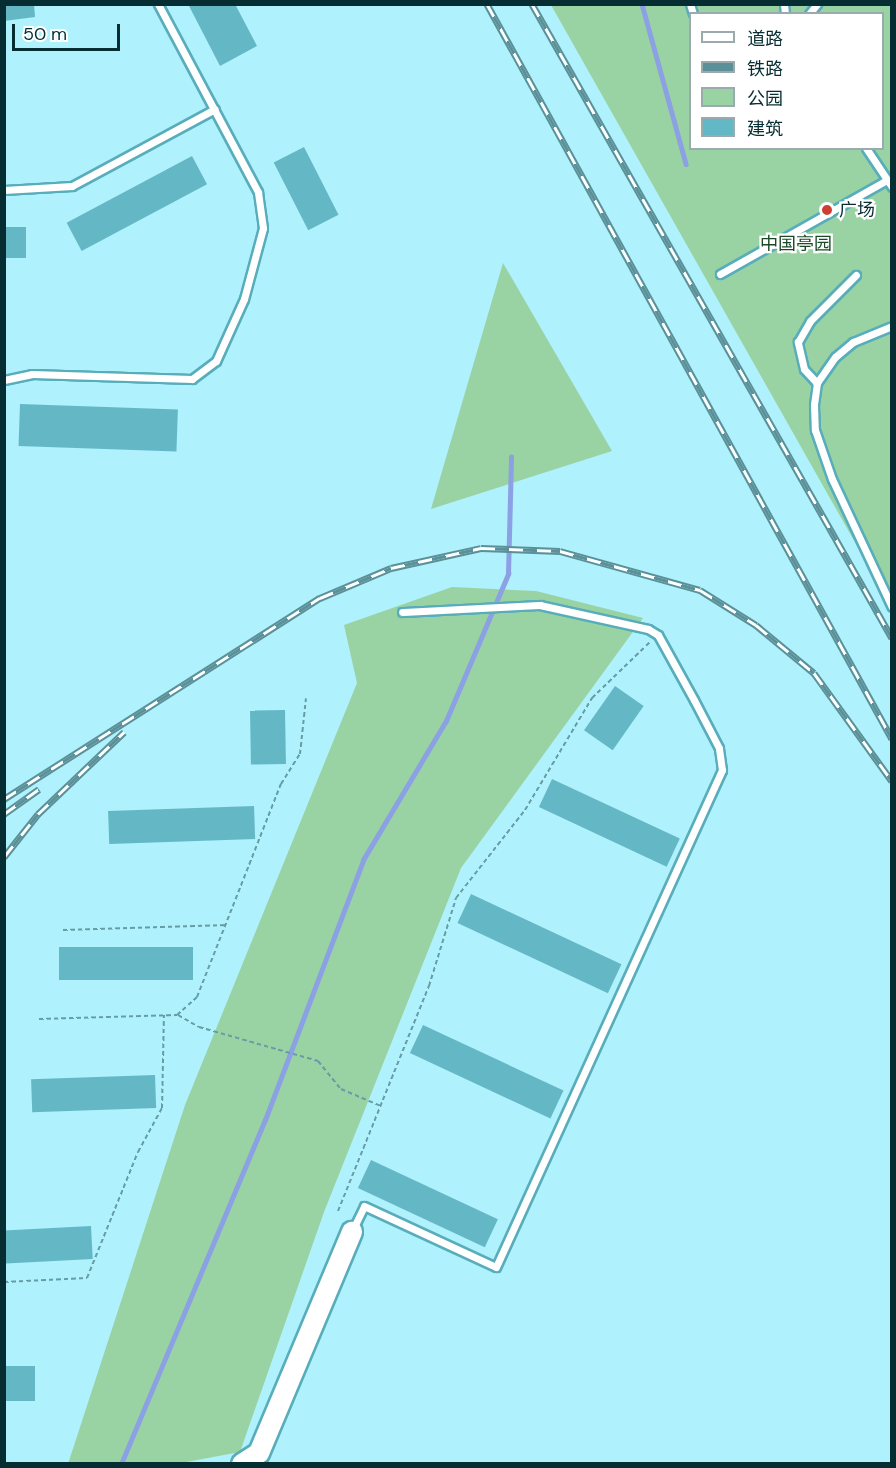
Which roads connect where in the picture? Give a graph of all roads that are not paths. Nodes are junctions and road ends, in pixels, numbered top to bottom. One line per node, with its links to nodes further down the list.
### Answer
1 (158, 4): 2 (lane)
2 (215, 109): 5 (lane); 9 (lane)
3 (867, 150): 4 (lane)
4 (889, 184): 6 (lane)
5 (4, 190)
6 (720, 274)
7 (856, 275): 10 (lane)
8 (891, 326): 10 (lane)
9 (4, 380)
10 (817, 382): 11 (lane)
11 (891, 607)
12 (402, 612): 13 (lane)
13 (352, 1232): 14 (street)
14 (242, 1464)

